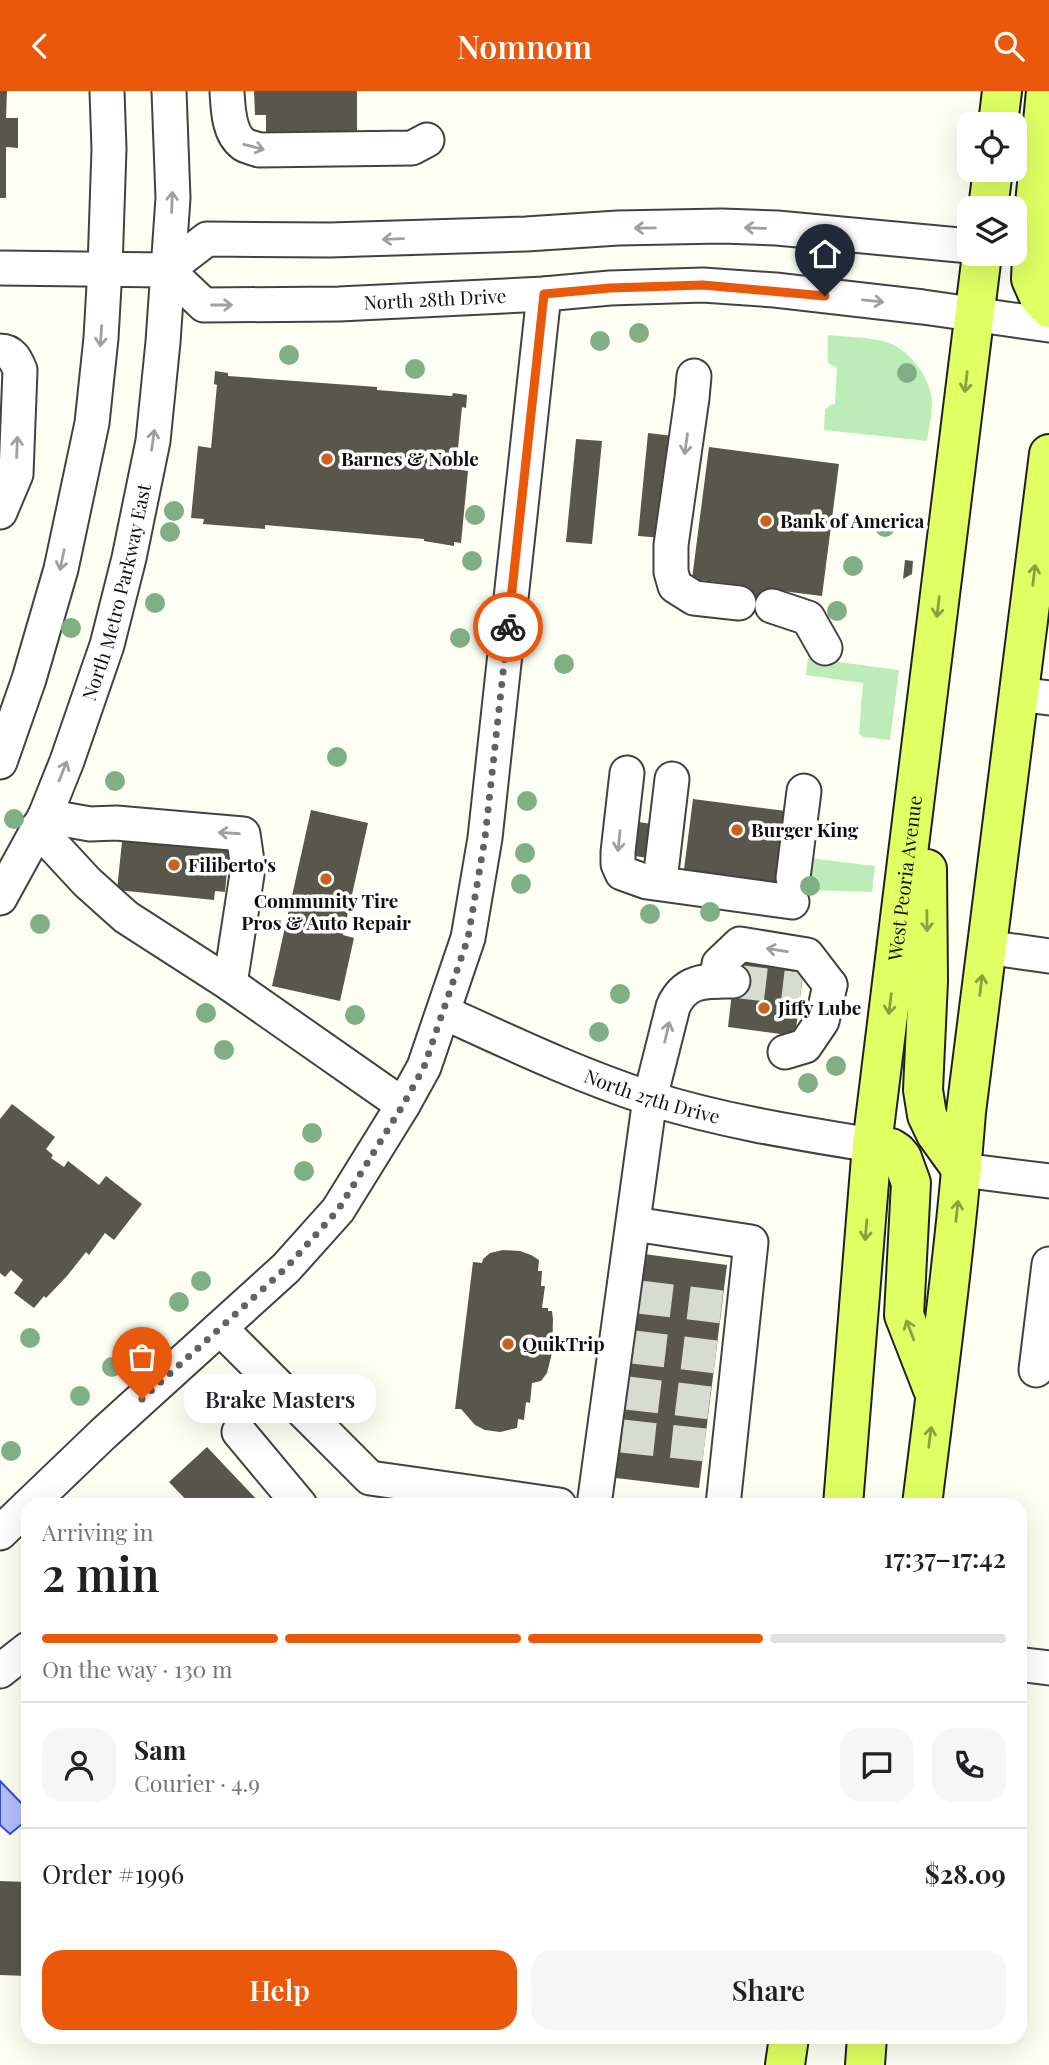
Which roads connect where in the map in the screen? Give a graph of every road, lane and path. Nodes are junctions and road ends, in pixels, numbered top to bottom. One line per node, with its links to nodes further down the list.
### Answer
1 (107, 91): 12 (street)
2 (169, 91): 13 (street, North Metro Parkway East, one-way to 2)
3 (227, 91): 7 (street, one-way to 7)
4 (1002, 91): 6 (main road)
5 (1046, 91): 9 (main road)
6 (999, 112)
7 (427, 140)
8 (957, 245): 13 (street, one-way to 13)
9 (1032, 254): 15 (main road)
10 (981, 266): 16 (main road, West Peoria Avenue)
11 (0, 268): 12 (street)
12 (105, 268): 13 (street); 26 (street, one-way to 26)
13 (167, 270): 14 (street, North 28th Drive, one-way to 14); 31 (street, North Metro Parkway East, one-way to 13)
14 (544, 294): 16 (street, North 28th Drive, one-way to 16); 37 (street)
15 (1049, 307)
16 (975, 314): 17 (street, North 28th Drive); 29 (main road, West Peoria Avenue, one-way to 29)
17 (1049, 324)
18 (0, 351): 21 (street, one-way to 18)
19 (694, 376): 22 (street, one-way to 22)
20 (1049, 454): 25 (main road, one-way to 20)
21 (0, 512)
22 (738, 603)
23 (772, 606): 24 (street)
24 (825, 648)
25 (1034, 696): 34 (main road)
26 (0, 762)
27 (626, 773): 30 (street, one-way to 30)
28 (672, 779): 32 (street)
29 (917, 780): 41 (main road, West Peoria Avenue, one-way to 41); 42 (main road, one-way to 42)
30 (804, 791)
31 (41, 822): 33 (street, North Metro Parkway East); 36 (street); 36 (street, one-way to 31)
32 (660, 872)
33 (0, 898)
34 (986, 947): 35 (street); 42 (main road, one-way to 34)
35 (1049, 956)
36 (230, 983): 40 (street)
37 (443, 1012): 39 (street, North 27th Drive); 40 (street)
38 (785, 1052): 39 (street)
39 (650, 1098): 41 (street, North 27th Drive); 44 (street)
40 (403, 1105): 46 (street)
41 (872, 1145): 48 (main road, one-way to 41); 56 (main road, West Peoria Avenue, one-way to 56)
42 (961, 1170): 43 (street); 48 (main road, one-way to 42)
43 (1049, 1181)
44 (634, 1224): 54 (street); 55 (street)
45 (1049, 1263): 47 (street)
46 (220, 1328): 50 (street); 51 (street)
47 (1036, 1370)
48 (935, 1394): 57 (main road, one-way to 48)
49 (239, 1432): 52 (street)
50 (369, 1492): 53 (street)
51 (37, 1498)
52 (294, 1498)
53 (457, 1498)
54 (596, 1498)
55 (722, 1498)
56 (844, 1498)
57 (923, 1498)
58 (21, 1513): 59 (street)
59 (0, 1533)
60 (21, 1654): 61 (street)
61 (0, 1671)
62 (788, 2044): 64 (main road)
63 (866, 2044): 65 (main road)
64 (785, 2065)
65 (865, 2065)

